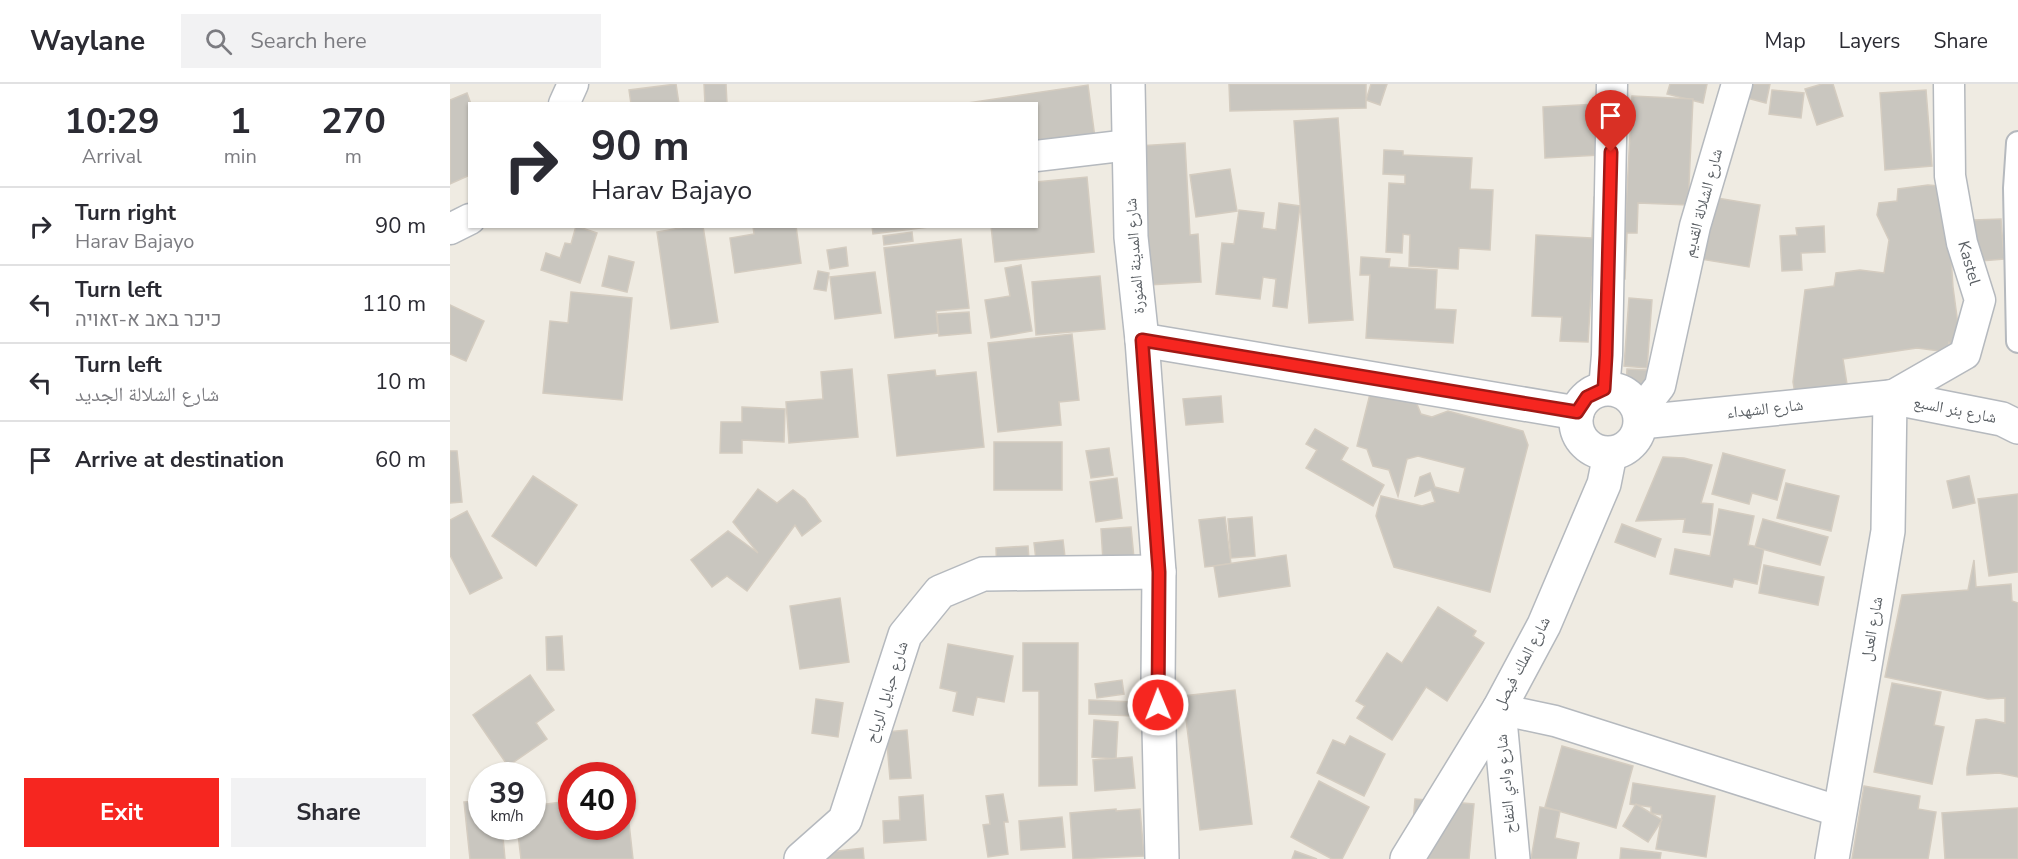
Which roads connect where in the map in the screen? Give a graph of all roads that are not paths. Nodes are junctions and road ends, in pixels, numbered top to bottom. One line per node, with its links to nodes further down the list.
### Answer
1 (573, 84): 6 (street)
2 (1128, 84): 8 (street, شارع المدينة المنورة)
3 (1612, 84): 14 (street)
4 (1737, 84): 17 (street, شارع الشلالة القديم)
5 (1949, 84): 15 (street, Kastel)
6 (565, 102)
7 (2018, 143): 13 (street)
8 (1129, 145): 9 (street); 12 (street, شارع المدينة المنورة)
9 (1038, 156)
10 (468, 220): 11 (street)
11 (450, 229)
12 (1142, 340): 16 (street); 20 (street, شارع المدينة المنورة)
13 (2018, 341)
14 (1604, 389): 16 (street); 17 (street)
15 (1890, 397): 17 (street, شارع الشهداء); 18 (street, شارع بئر السبع); 22 (street, شارع العدل)
16 (1577, 412): 19 (street)
17 (1640, 418): 19 (street)
18 (2018, 428)
19 (1610, 454): 21 (street, شارع الملك فيصل)
20 (1159, 572): 23 (street, شارع حبايل الرياح); 24 (street, شارع المدينة المنورة)
21 (1499, 709): 22 (street); 25 (street, شارع الملك فيصل); 26 (street, شارع وادي التفاح)
22 (1841, 812): 27 (street, شارع العدل)
23 (801, 859)
24 (1161, 859)
25 (1407, 859)
26 (1513, 859)
27 (1832, 859)

